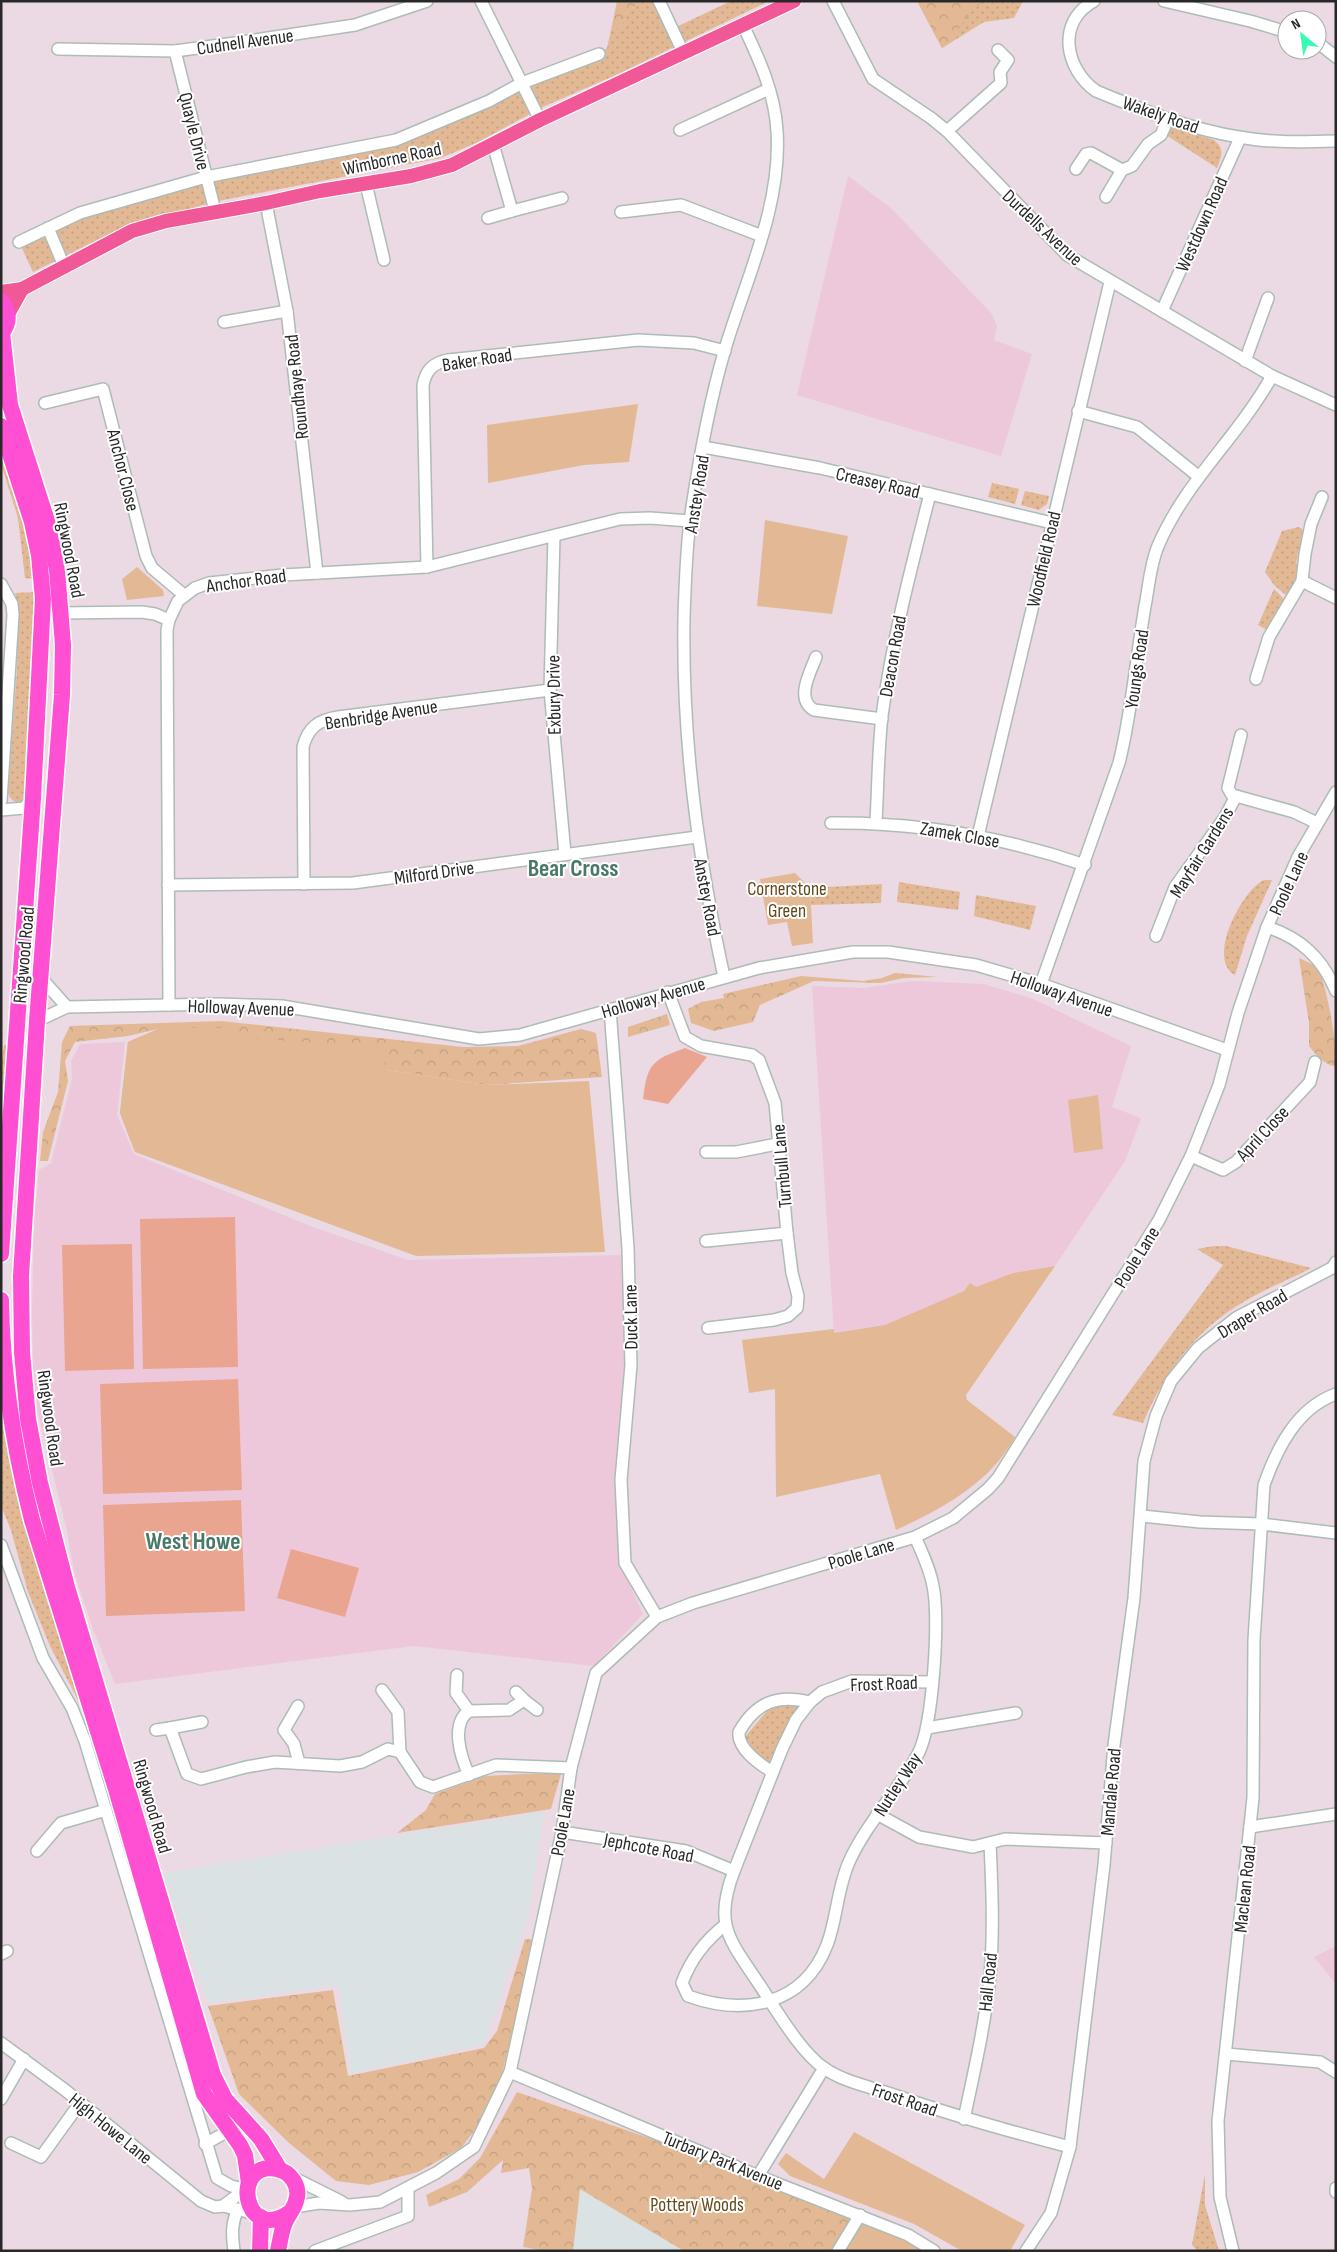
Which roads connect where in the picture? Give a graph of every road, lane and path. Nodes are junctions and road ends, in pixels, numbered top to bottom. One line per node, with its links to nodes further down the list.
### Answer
1 (428, 1): 12 (street, Cudnell Avenue)
2 (481, 1): 15 (street)
3 (659, 1): 13 (street)
4 (794, 1): 8 (main road, Wimborne Road)
5 (833, 1): 20 (street, Durdells Avenue)
6 (1094, 1): 17 (street, Wakely Road)
7 (1164, 1): 9 (street)
8 (743, 25): 13 (main road, Wimborne Road); 16 (street, Anstey Road)
9 (1277, 29)
10 (58, 49): 12 (street, Cudnell Avenue)
11 (998, 50): 20 (street)
12 (174, 51): 26 (street, Quayle Drive)
13 (683, 52): 18 (main road, Wimborne Road)
14 (599, 54): 15 (street, Wimborne Road)
15 (522, 83): 18 (street); 26 (street, Wimborne Road)
16 (770, 89): 19 (street); 36 (street, Anstey Road)
17 (1168, 119): 21 (street, Wakely Road); 25 (street)
18 (540, 120): 23 (main road, Wimborne Road)
19 (680, 130)
20 (947, 131): 40 (street, Durdells Avenue)
21 (1240, 138): 22 (street, Wakely Road); 46 (street, Westdown Road)
22 (1336, 140)
23 (493, 144): 27 (main road, Wimborne Road); 32 (street)
24 (1076, 169): 25 (street)
25 (1122, 170): 28 (street)
26 (206, 177): 31 (street, Quayle Drive); 35 (street, Wimborne Road)
27 (366, 184): 30 (main road, Wimborne Road); 38 (street)
28 (1106, 197)
29 (562, 198): 32 (street)
30 (266, 203): 31 (main road, Wimborne Road); 45 (street, Roundhaye Road)
31 (215, 211): 39 (main road, Wimborne Road)
32 (512, 211): 34 (street)
33 (621, 212): 36 (street)
34 (488, 218)
35 (48, 228): 37 (street, Wimborne Road); 39 (street)
36 (762, 236): 49 (street, Anstey Road)
37 (19, 242)
38 (384, 260)
39 (64, 266): 41 (main road, Wimborne Road)
40 (1110, 282): 46 (street, Durdells Avenue); 54 (street, Woodfield Road)
41 (22, 289): 42 (main road, Wimborne Road); 44 (main road)
42 (1, 292)
43 (1268, 298): 50 (street)
44 (4, 307): 48 (highway)
45 (287, 311): 47 (street); 64 (street, Roundhaye Road)
46 (1162, 311): 50 (street, Durdells Avenue)
47 (224, 322)
48 (2, 334): 69 (highway, Ringwood Road)
49 (725, 351): 56 (street, Anstey Road); 63 (street, Baker Road)
50 (1245, 361): 51 (street, Durdells Avenue)
51 (1272, 376): 53 (street, Durdells Avenue); 57 (street, Youngs Road)
52 (45, 403): 67 (street, Anchor Close)
53 (1336, 406)
54 (1078, 411): 57 (street); 61 (street, Woodfield Road)
55 (1, 426): 79 (highway, Ringwood Road)
56 (703, 446): 58 (street, Creasey Road); 60 (street, Anstey Road)
57 (1198, 476): 90 (street, Youngs Road)
58 (930, 494): 61 (street, Creasey Road); 75 (street, Deacon Road)
59 (1322, 497): 65 (street)
60 (690, 521): 62 (street, Anchor Road); 88 (street, Anstey Road)
61 (1052, 524): 87 (street, Woodfield Road)
62 (554, 536): 63 (street, Anchor Road); 73 (street, Exbury Drive)
63 (427, 567): 64 (street, Anchor Road)
64 (317, 573): 67 (street, Anchor Road)
65 (1302, 582): 68 (street); 72 (street)
66 (1, 584): 74 (street)
67 (184, 595): 70 (street, Anchor Road)
68 (1336, 598)
69 (61, 613): 70 (street); 96 (highway, Ringwood Road)
70 (169, 620): 91 (street, Anchor Road)
71 (816, 657): 75 (street)
72 (1256, 679)
73 (550, 690): 89 (street, Exbury Drive); 92 (street, Benbridge Avenue)
74 (5, 699): 80 (street)
75 (882, 719): 83 (street, Deacon Road)
76 (1241, 735): 78 (street, Mayfair Gardens)
77 (1336, 792): 85 (street, Poole Lane)
78 (1236, 796): 85 (street, Mayfair Gardens); 94 (street, Mayfair Gardens)
79 (33, 798): 82 (street); 86 (highway, Ringwood Road)
80 (1, 801)
81 (1, 810): 82 (street)
82 (16, 810): 86 (street)
83 (876, 822): 84 (street, Zamek Close); 87 (street, Zamek Close)
84 (831, 823)
85 (1317, 823): 93 (street, Poole Lane)
86 (30, 826): 111 (highway, Ringwood Road)
87 (978, 836): 90 (street, Zamek Close)
88 (697, 837): 89 (street, Milford Drive); 95 (street, Anstey Road)
89 (565, 854): 92 (street, Milford Drive)
90 (1085, 865): 97 (street, Youngs Road)
91 (168, 884): 92 (street, Milford Drive); 100 (street, Anchor Road)
92 (304, 884)
93 (1267, 927): 98 (street); 104 (street, Poole Lane)
94 (1156, 936)
95 (724, 977): 97 (street, Holloway Avenue); 99 (street, Holloway Avenue)
96 (41, 978): 101 (street); 103 (highway, Ringwood Road)
97 (1041, 984): 104 (street, Holloway Avenue)
98 (1336, 991)
99 (668, 992): 102 (street, Holloway Avenue); 106 (street, Turnbull Lane)
100 (169, 1005): 101 (street, Holloway Avenue); 102 (street, Holloway Avenue)
101 (67, 1007): 103 (street, Holloway Avenue)
102 (610, 1009): 123 (street, Duck Lane)
103 (37, 1021): 165 (highway, Ringwood Road)
104 (1227, 1050): 108 (street, Poole Lane)
105 (1315, 1062): 108 (street, April Close)
106 (778, 1144): 107 (street); 109 (street, Turnbull Lane)
107 (706, 1152)
108 (1191, 1156): 121 (street, Poole Lane)
109 (787, 1233): 110 (street); 114 (street, Turnbull Lane)
110 (706, 1241)
111 (1, 1254)
112 (1336, 1262): 118 (street, Draper Road)
113 (1, 1300): 115 (highway, Ringwood Road)
114 (708, 1328)
115 (1, 1341): 116 (highway, Ringwood Road)
116 (4, 1386): 161 (highway, Ringwood Road)
117 (1336, 1394): 119 (street, Maclean Road)
118 (1142, 1516): 119 (street); 146 (street, Mandale Road)
119 (1262, 1524): 120 (street); 144 (street, Maclean Road)
120 (1336, 1533)
121 (915, 1536): 123 (street, Poole Lane); 125 (street, Nutley Way)
122 (1, 1545): 141 (street)
123 (657, 1617): 138 (street, Poole Lane)
124 (457, 1675): 130 (street)
125 (932, 1682): 127 (street, Frost Road); 134 (street, Nutley Way)
126 (382, 1690): 136 (street)
127 (810, 1702): 139 (street, Frost Road); 139 (street)
128 (298, 1706): 137 (street)
129 (537, 1710): 130 (street)
130 (469, 1711): 140 (street)
131 (1016, 1713): 134 (street)
132 (202, 1722): 133 (street)
133 (170, 1728): 135 (street); 137 (street)
134 (927, 1728): 142 (street, Nutley Way)
135 (156, 1730)
136 (400, 1752): 137 (street); 140 (street)
137 (299, 1763)
138 (571, 1768): 140 (street); 145 (street, Poole Lane)
139 (772, 1772): 149 (street, Frost Road)
140 (468, 1775)
141 (106, 1810): 148 (street); 163 (street)
142 (877, 1814): 147 (street); 151 (street, Nutley Way)
143 (1336, 1814): 144 (street)
144 (1250, 1827): 153 (street, Maclean Road)
145 (562, 1832): 149 (street, Jephcote Road); 156 (street, Poole Lane)
146 (1106, 1842): 147 (street); 164 (street, Mandale Road)
147 (990, 1843): 160 (street, Hall Road)
148 (37, 1852)
149 (734, 1871): 150 (street, Frost Road)
150 (725, 1925): 151 (street, Frost Road); 151 (street)
151 (771, 2002): 155 (street, Frost Road)
152 (1, 2043): 154 (street, High Howe Lane)
153 (1226, 2054): 157 (street); 184 (street, Maclean Road)
154 (24, 2058): 158 (street); 159 (street, High Howe Lane)
155 (824, 2068): 160 (street, Frost Road); 166 (street)
156 (510, 2072): 166 (street, Turbary Park Avenue); 168 (street, Poole Lane)
157 (1336, 2072)
158 (1, 2099)
159 (80, 2103): 162 (street); 172 (street, High Howe Lane)
160 (964, 2119): 164 (street, Frost Road)
161 (230, 2130): 163 (street); 167 (highway, Ringwood Road)
162 (11, 2143)
163 (205, 2144): 167 (street)
164 (1070, 2147): 183 (street, Mandale Road)
165 (286, 2174): 167 (highway); 171 (street); 174 (highway)
166 (758, 2176): 175 (street, Turbary Park Avenue)
167 (243, 2186): 172 (street); 176 (highway)
168 (408, 2188): 171 (street, Poole Lane); 180 (street)
169 (1336, 2188): 170 (street)
170 (1336, 2192)
171 (350, 2205): 174 (street, Poole Lane)
172 (223, 2206): 173 (street, High Howe Lane)
173 (238, 2209): 176 (street, High Howe Lane); 177 (street)
174 (292, 2210): 176 (highway); 179 (highway)
175 (860, 2215): 181 (street); 182 (street, Turbary Park Avenue)
176 (258, 2216): 178 (highway)
177 (234, 2251)
178 (260, 2251)
179 (278, 2251)
180 (315, 2251)
181 (838, 2251)
182 (934, 2251)
183 (1026, 2251)
184 (1233, 2251)

